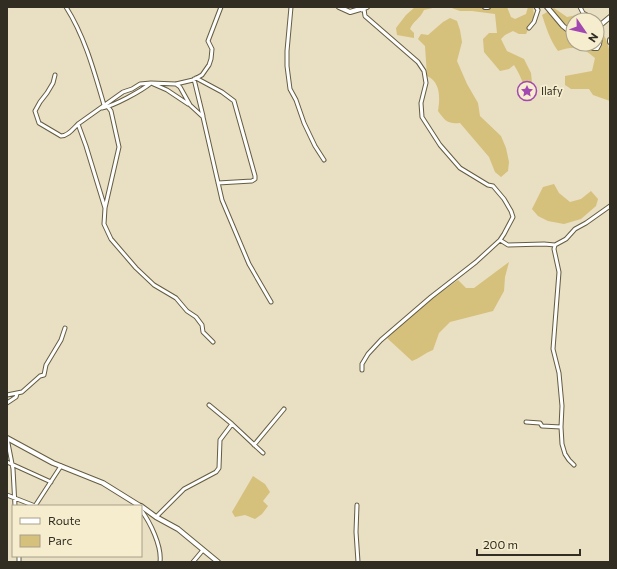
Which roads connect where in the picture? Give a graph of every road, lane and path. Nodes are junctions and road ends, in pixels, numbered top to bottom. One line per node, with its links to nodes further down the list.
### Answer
1 (66, 7): 18 (street)
2 (221, 7): 14 (street)
3 (291, 7): 21 (street)
4 (339, 7): 10 (street)
5 (368, 7): 10 (street)
6 (485, 7): 7 (street)
7 (488, 7)
8 (536, 7): 11 (street)
9 (547, 7): 12 (street)
10 (358, 10): 25 (street)
11 (529, 28)
12 (565, 28)
13 (55, 75): 20 (street)
14 (195, 78): 16 (street); 19 (street); 22 (street)
15 (151, 83): 16 (street); 17 (street); 18 (street); 18 (street)
16 (176, 84): 17 (street)
17 (190, 104): 19 (street)
18 (106, 106): 20 (street); 24 (street)
19 (203, 117): 22 (street)
20 (78, 124): 24 (street)
21 (324, 160)
22 (218, 183): 27 (street)
23 (610, 206): 26 (street)
24 (105, 208): 29 (street)
25 (500, 240): 26 (street); 30 (street)
26 (556, 246): 38 (street)
27 (271, 302)
28 (64, 328): 31 (street)
29 (213, 342)
30 (362, 370)
31 (17, 394): 32 (street); 33 (street)
32 (7, 395)
33 (7, 402)
34 (209, 405): 37 (street)
35 (284, 409): 40 (street)
36 (526, 422): 38 (street)
37 (232, 424): 40 (street); 58 (street)
38 (561, 427): 44 (street)
39 (7, 438): 43 (street); 45 (street)
40 (254, 445): 41 (street)
41 (263, 453)
42 (7, 462): 43 (street)
43 (12, 464): 46 (street); 48 (street)
44 (574, 465)
45 (61, 466): 46 (street); 54 (street)
46 (51, 482): 53 (street)
47 (7, 495): 48 (street)
48 (14, 499): 49 (street); 50 (street)
49 (21, 502): 51 (street); 52 (street)
50 (15, 505)
51 (22, 505)
52 (32, 505)
53 (36, 505)
54 (139, 505)
55 (357, 505): 63 (street)
56 (142, 507): 58 (street)
57 (142, 512): 60 (street)
58 (156, 517): 59 (street)
59 (203, 550): 61 (street); 62 (street)
60 (160, 562)
61 (193, 562)
62 (218, 562)
63 (358, 562)

